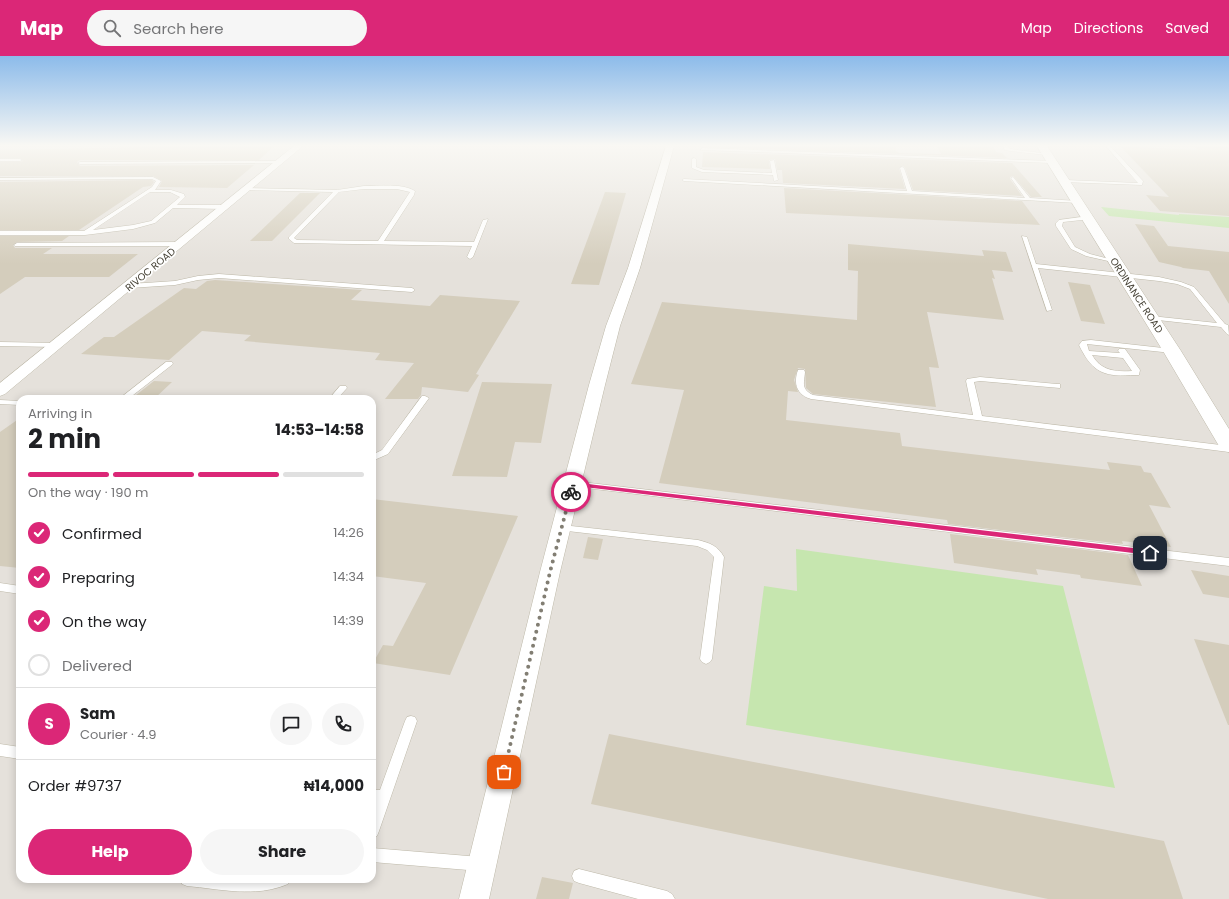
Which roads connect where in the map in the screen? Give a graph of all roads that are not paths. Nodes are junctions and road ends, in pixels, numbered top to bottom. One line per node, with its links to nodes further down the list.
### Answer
1 (155, 185): 9 (lane)
2 (251, 185): 8 (street, RIVOC ROAD)
3 (658, 185): 53 (street)
4 (783, 185): 11 (lane)
5 (908, 185): 11 (lane)
6 (1018, 185): 12 (lane)
7 (1067, 185): 13 (street, ORDINANCE ROAD)
8 (247, 189): 10 (lane); 15 (street, RIVOC ROAD)
9 (150, 191): 14 (lane); 18 (lane)
10 (337, 191): 21 (lane); 21 (lane)
11 (910, 192): 12 (lane)
12 (1028, 199): 13 (lane)
13 (1078, 202): 16 (street, ORDINANCE ROAD)
14 (173, 206): 15 (lane); 18 (lane)
15 (225, 207): 22 (street, RIVOC ROAD)
16 (1089, 218): 27 (street, ORDINANCE ROAD); 27 (lane)
17 (486, 220): 23 (lane)
18 (85, 233): 19 (lane)
19 (0, 234)
20 (1024, 236): 26 (lane)
21 (380, 243): 23 (lane)
22 (179, 244): 24 (lane); 28 (street, RIVOC ROAD)
23 (476, 244): 25 (lane)
24 (17, 245)
25 (470, 257)
26 (1034, 266): 27 (lane); 30 (lane)
27 (1119, 268): 31 (street, ORDINANCE ROAD); 32 (lane)
28 (130, 286): 29 (lane); 35 (street, RIVOC ROAD)
29 (412, 290)
30 (1049, 310)
31 (1151, 318): 32 (lane); 37 (street, ORDINANCE ROAD)
32 (1226, 326): 33 (lane)
33 (1229, 333)
34 (0, 344): 35 (lane)
35 (57, 345): 44 (street, RIVOC ROAD)
36 (1118, 345): 37 (lane); 38 (lane); 39 (lane)
37 (1172, 351): 51 (street, ORDINANCE ROAD)
38 (1088, 353): 39 (lane); 39 (lane)
39 (1125, 356)
40 (169, 364): 45 (lane)
41 (801, 372): 50 (lane)
42 (1057, 386): 50 (lane)
43 (343, 388): 46 (lane)
44 (0, 391)
45 (129, 395)
46 (337, 395)
47 (425, 398): 52 (lane)
48 (0, 402): 49 (lane)
49 (16, 403)
50 (978, 418): 51 (lane)
51 (1228, 444)
52 (376, 456)
53 (573, 484): 54 (street); 55 (lane)
54 (562, 528): 58 (lane); 64 (street)
55 (1229, 562)
56 (0, 587): 57 (lane)
57 (16, 589)
58 (706, 659)
59 (411, 721): 62 (lane)
60 (0, 750): 61 (lane)
61 (16, 752)
62 (377, 797)
63 (376, 855): 64 (lane)
64 (483, 864): 68 (street)
65 (579, 876): 69 (lane)
66 (233, 883): 67 (lane)
67 (265, 883)
68 (474, 899)
69 (666, 899)

